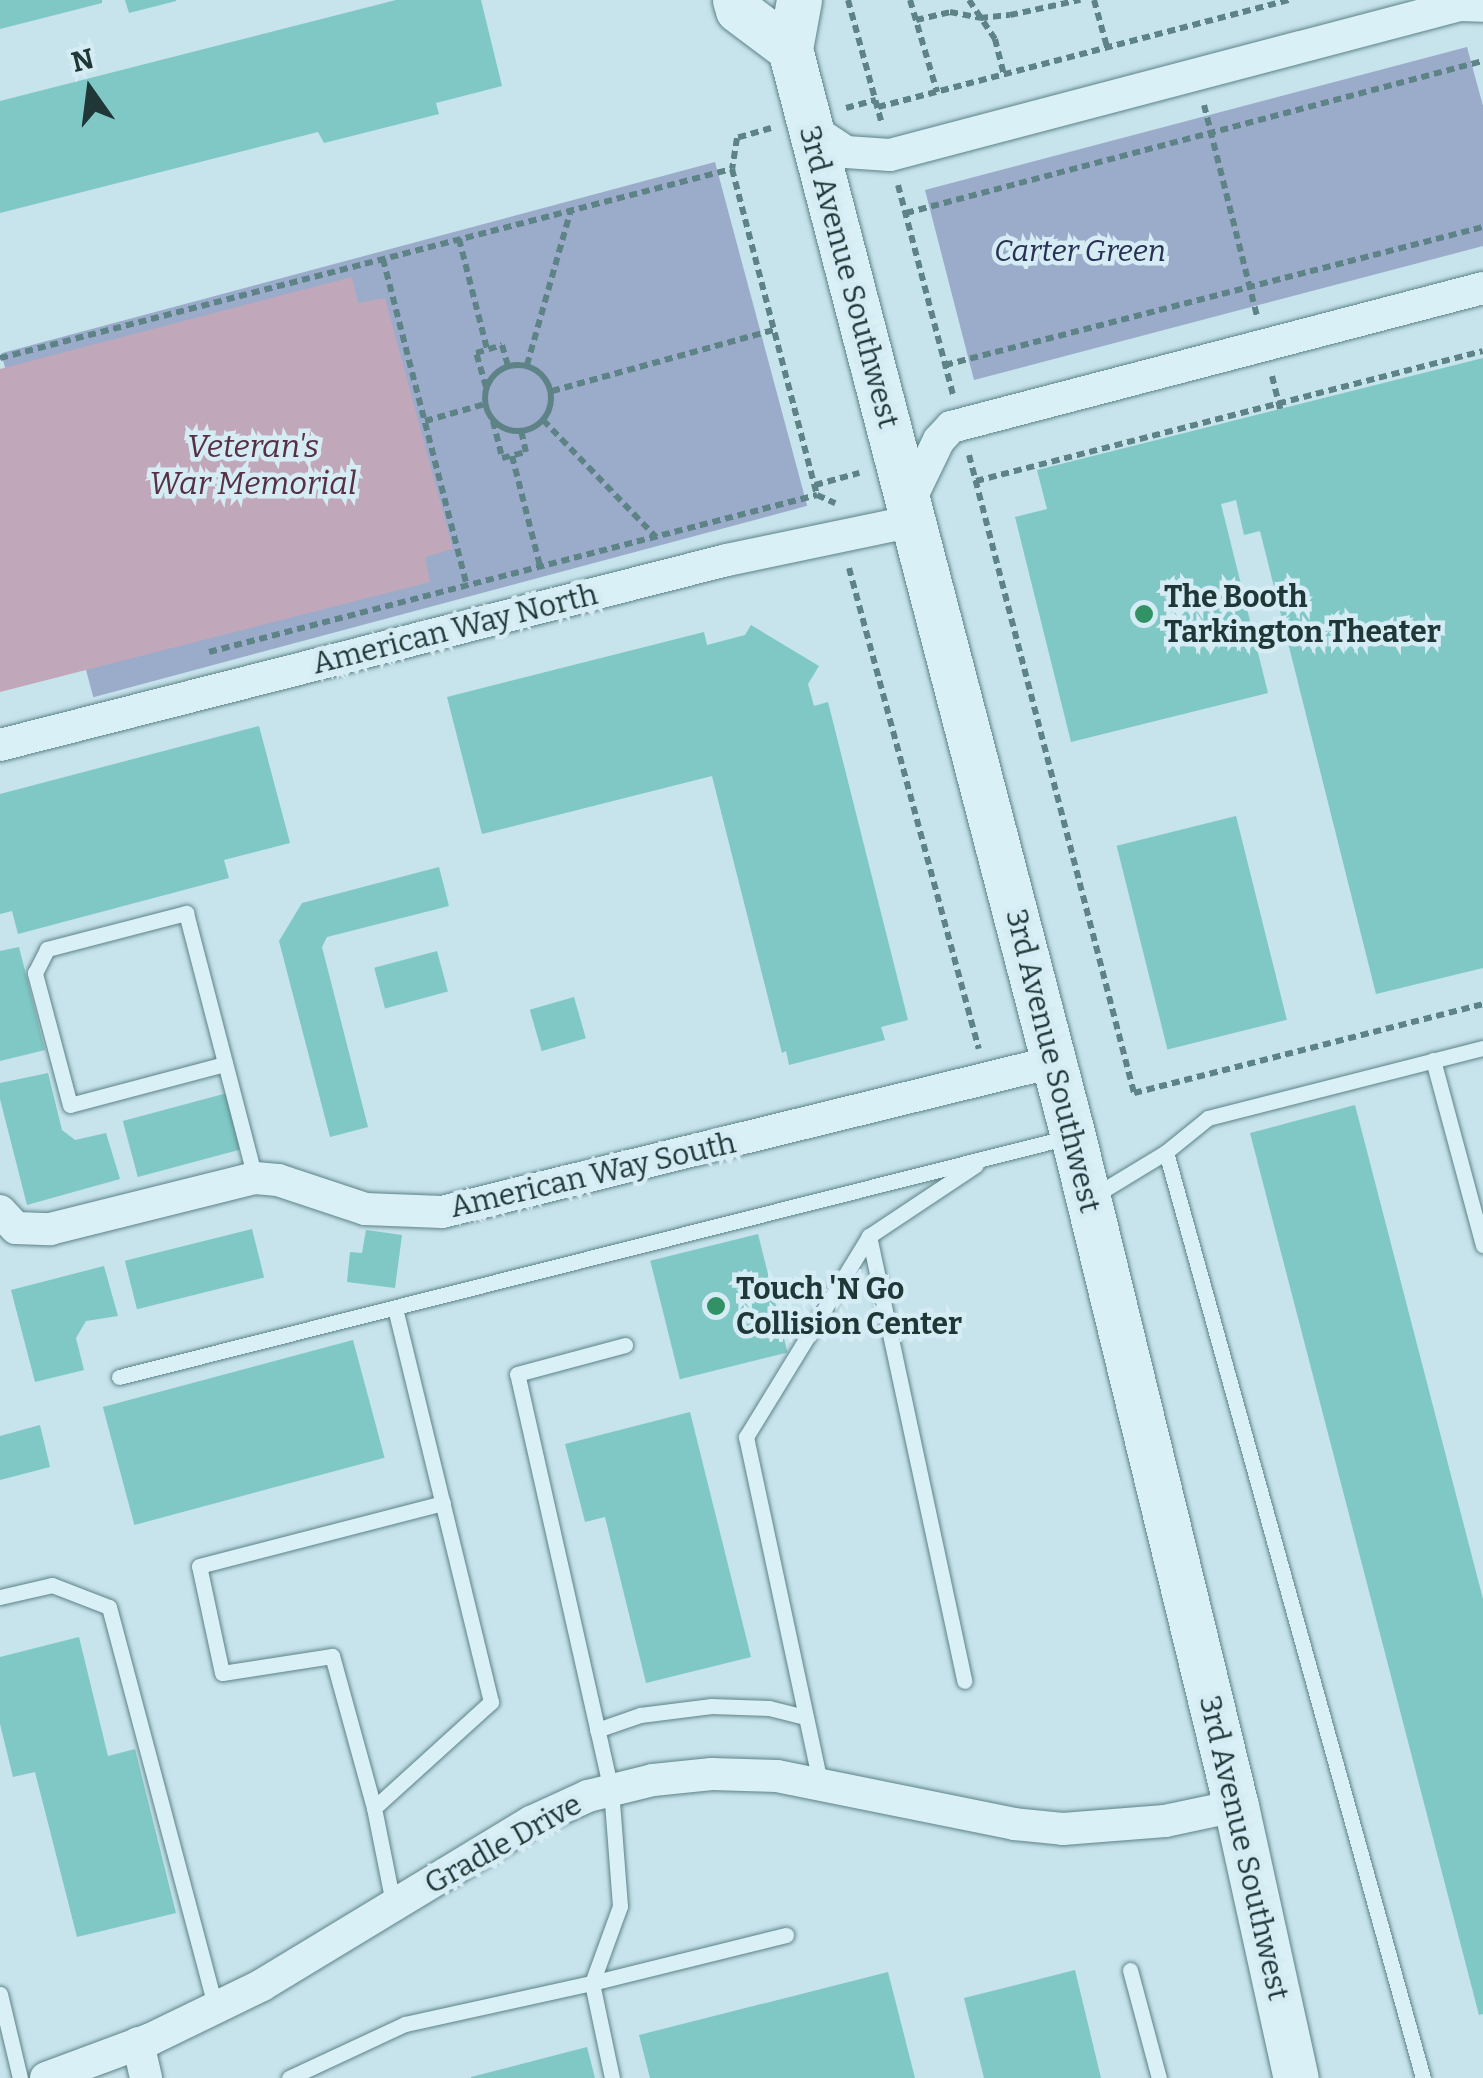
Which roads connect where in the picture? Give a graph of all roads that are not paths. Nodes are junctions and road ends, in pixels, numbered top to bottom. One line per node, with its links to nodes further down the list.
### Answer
1 (735, 0): 4 (street)
2 (799, 0): 4 (street, 3rd Avenue Southwest)
3 (1483, 6): 5 (street)
4 (790, 49): 5 (street, 3rd Avenue Southwest)
5 (826, 119): 7 (street, 3rd Avenue Southwest)
6 (1483, 288): 7 (street)
7 (911, 512): 8 (street, American Way North); 11 (street, 3rd Avenue Southwest)
8 (0, 745)
9 (1483, 1048): 10 (lane)
10 (1433, 1060): 14 (lane); 20 (lane)
11 (1053, 1062): 13 (street, 3rd Avenue Southwest); 16 (street, American Way South)
12 (225, 1064): 12 (lane); 16 (lane)
13 (1073, 1136): 15 (lane); 17 (street, 3rd Avenue Southwest)
14 (1166, 1152): 17 (lane); 47 (lane)
15 (987, 1158): 19 (lane); 21 (lane)
16 (255, 1178): 18 (street, American Way South)
17 (1089, 1199): 31 (street, 3rd Avenue Southwest)
18 (8, 1220)
19 (869, 1236): 26 (lane); 27 (lane)
20 (1483, 1245)
21 (396, 1308): 23 (lane); 24 (lane)
22 (625, 1345): 28 (lane)
23 (119, 1377)
24 (443, 1503): 32 (lane); 32 (lane)
25 (0, 1597): 38 (lane)
26 (964, 1681)
27 (806, 1717): 28 (lane); 29 (lane)
28 (597, 1730): 30 (lane)
29 (820, 1782): 30 (street, Gradle Drive); 31 (street, Gradle Drive)
30 (611, 1790): 33 (street, Gradle Drive); 36 (lane)
31 (1236, 1806): 46 (street, 3rd Avenue Southwest)
32 (374, 1808): 33 (lane)
33 (394, 1908): 38 (street, Gradle Drive)
34 (786, 1935): 36 (lane)
35 (1130, 1970): 45 (lane)
36 (592, 1983): 43 (lane); 44 (lane)
37 (0, 1994): 40 (lane)
38 (216, 2010): 39 (street, Gradle Drive)
39 (138, 2044): 41 (street, Gradle Drive); 42 (street)
40 (20, 2078)
41 (46, 2078)
42 (146, 2078)
43 (289, 2078)
44 (612, 2078)
45 (1158, 2078)
46 (1296, 2078)
47 (1423, 2078)

